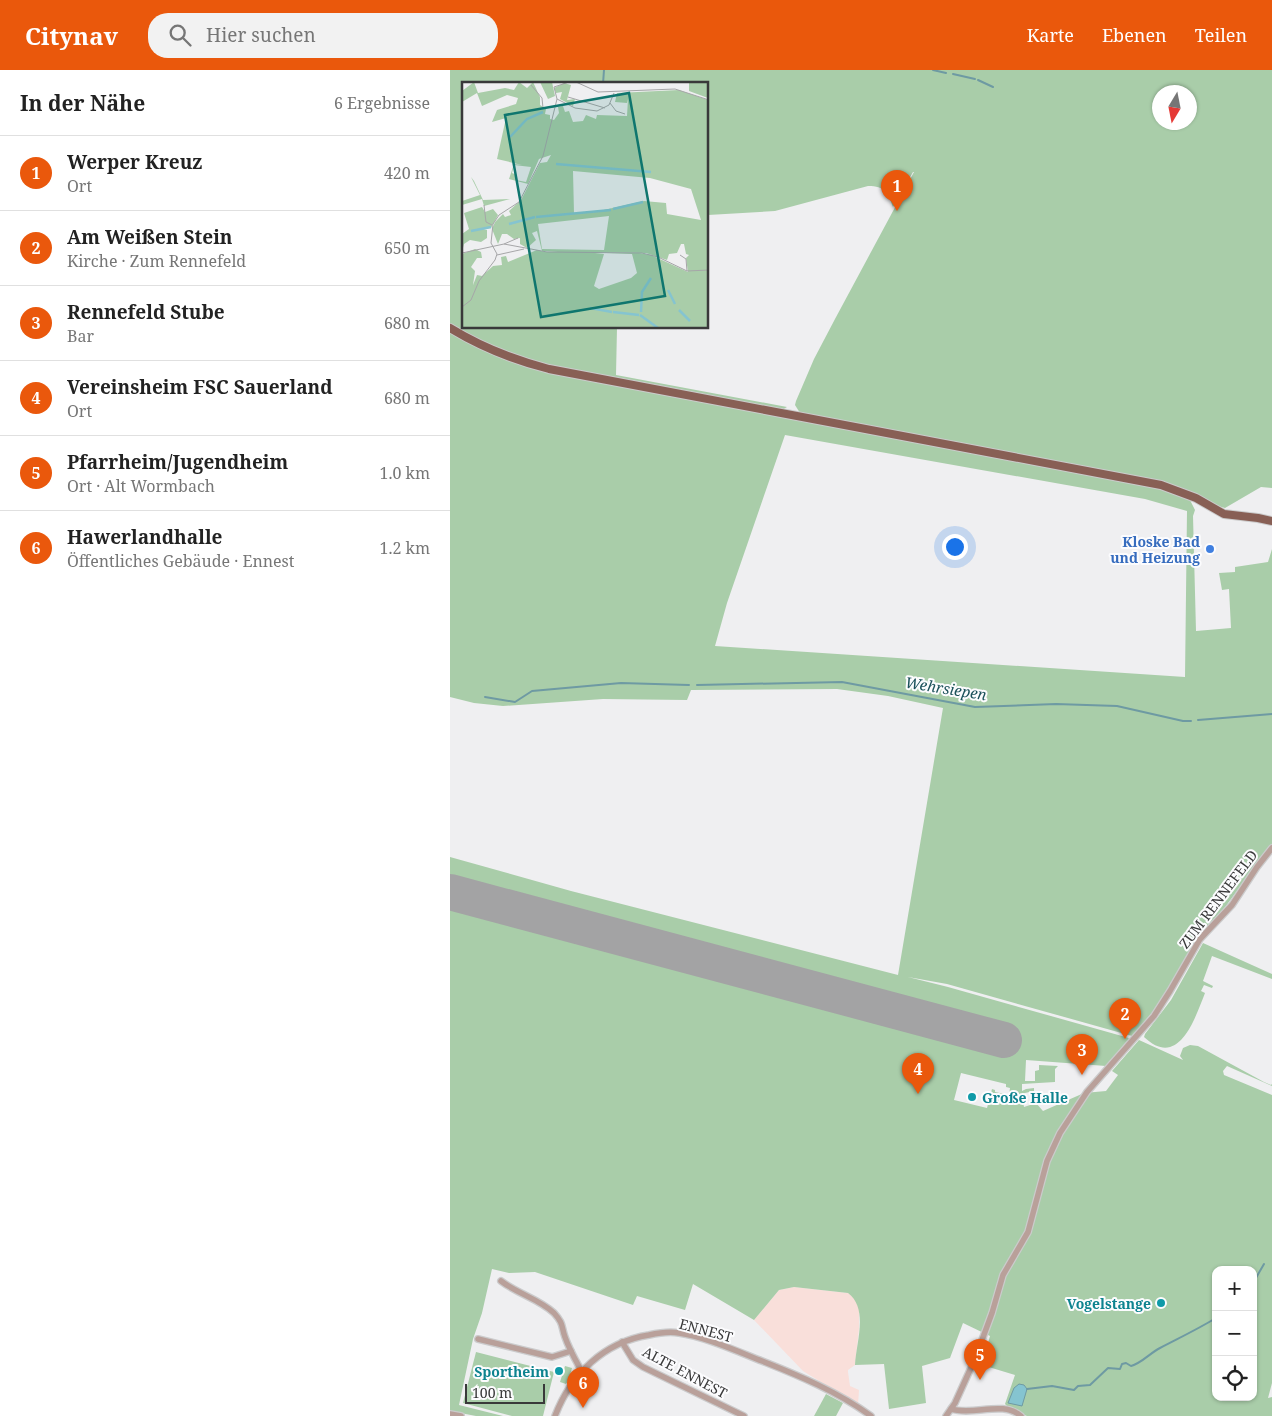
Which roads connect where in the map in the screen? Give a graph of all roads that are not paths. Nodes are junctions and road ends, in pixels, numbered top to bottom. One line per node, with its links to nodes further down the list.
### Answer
1 (450, 328): 2 (main road)
2 (1272, 522)
3 (1272, 848): 9 (street, ZUM RENNEFELD)
4 (501, 1281): 7 (street)
5 (478, 1339): 7 (street)
6 (622, 1342): 8 (street, ENNEST); 11 (street, ENNEST); 14 (street, ALTE ENNEST)
7 (571, 1352): 8 (street)
8 (582, 1372): 13 (street, ENNEST)
9 (951, 1409): 16 (street, ZUM RENNEFELD); 17 (street)
10 (450, 1414): 12 (street)
11 (865, 1414): 15 (street, ENNEST)
12 (462, 1416)
13 (555, 1416)
14 (744, 1416)
15 (871, 1416)
16 (946, 1416)
17 (1021, 1416)

